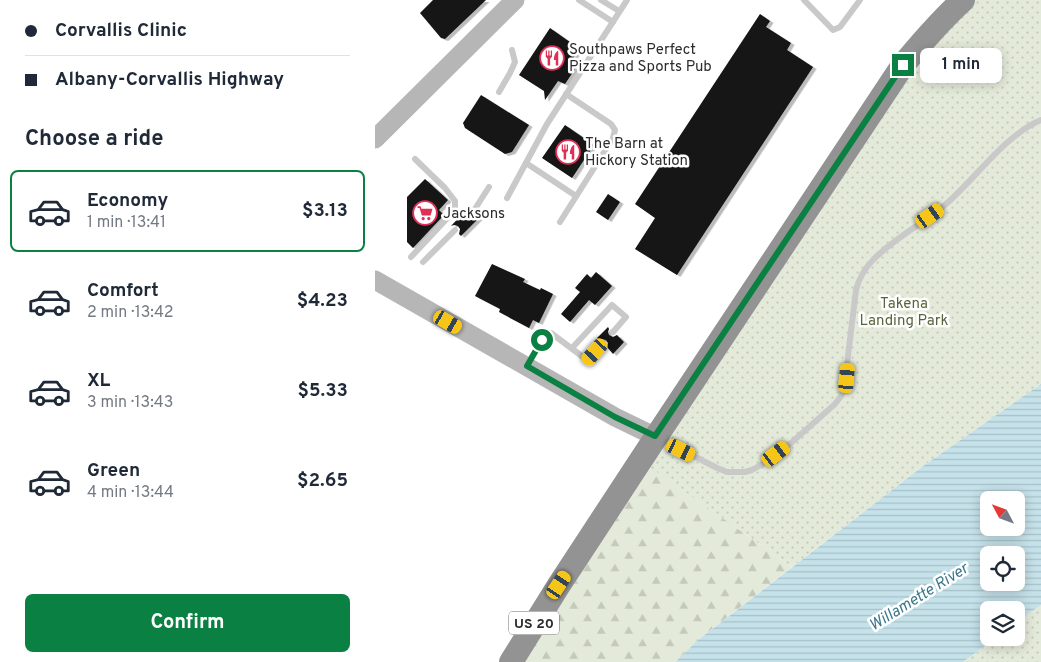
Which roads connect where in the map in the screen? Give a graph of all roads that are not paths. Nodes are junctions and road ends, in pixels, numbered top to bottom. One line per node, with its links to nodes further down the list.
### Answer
1 (515, 0): 14 (main road)
2 (579, 0): 9 (lane)
3 (601, 0): 8 (lane)
4 (627, 0): 8 (lane)
5 (804, 0): 7 (lane)
6 (963, 0): 30 (highway, US 20)
7 (857, 1)
8 (619, 12): 9 (lane)
9 (613, 22): 12 (lane)
10 (512, 50): 11 (lane)
11 (499, 92)
12 (566, 94): 16 (lane); 18 (lane)
13 (1041, 120): 30 (lane)
14 (375, 139)
15 (415, 159): 23 (lane)
16 (526, 163): 18 (lane); 19 (lane)
17 (489, 187): 20 (lane)
18 (576, 196): 21 (lane)
19 (507, 198)
20 (473, 212)
21 (560, 222)
22 (455, 230): 24 (lane)
23 (411, 257)
24 (423, 262)
25 (375, 280): 29 (main road)
26 (613, 332): 28 (lane)
27 (603, 344): 28 (lane)
28 (572, 348): 29 (lane)
29 (527, 366): 30 (main road)
30 (655, 436): 31 (highway, US 20)
31 (511, 662)

